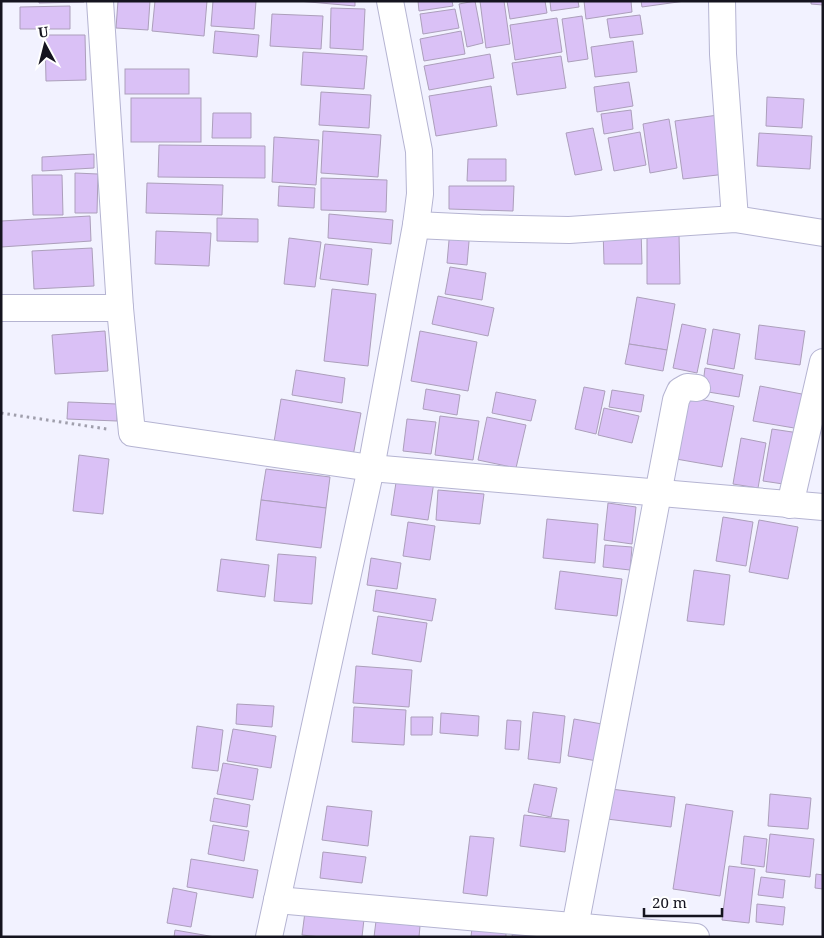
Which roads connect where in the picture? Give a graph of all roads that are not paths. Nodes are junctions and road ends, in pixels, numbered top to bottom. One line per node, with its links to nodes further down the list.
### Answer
1 (100, 1): 8 (street)
2 (390, 1): 5 (street)
3 (722, 1): 4 (street)
4 (735, 220): 5 (street); 6 (street)
5 (416, 226): 11 (street)
6 (823, 233)
7 (1, 308): 8 (street)
8 (120, 308): 11 (street)
9 (823, 362): 13 (street)
10 (697, 388): 12 (street)
11 (371, 468): 12 (street); 15 (street)
12 (657, 493): 13 (street); 16 (street)
13 (790, 505): 14 (street)
14 (823, 508)
15 (277, 900): 16 (street); 17 (street)
16 (574, 931): 18 (street)
17 (269, 937)
18 (696, 937)

